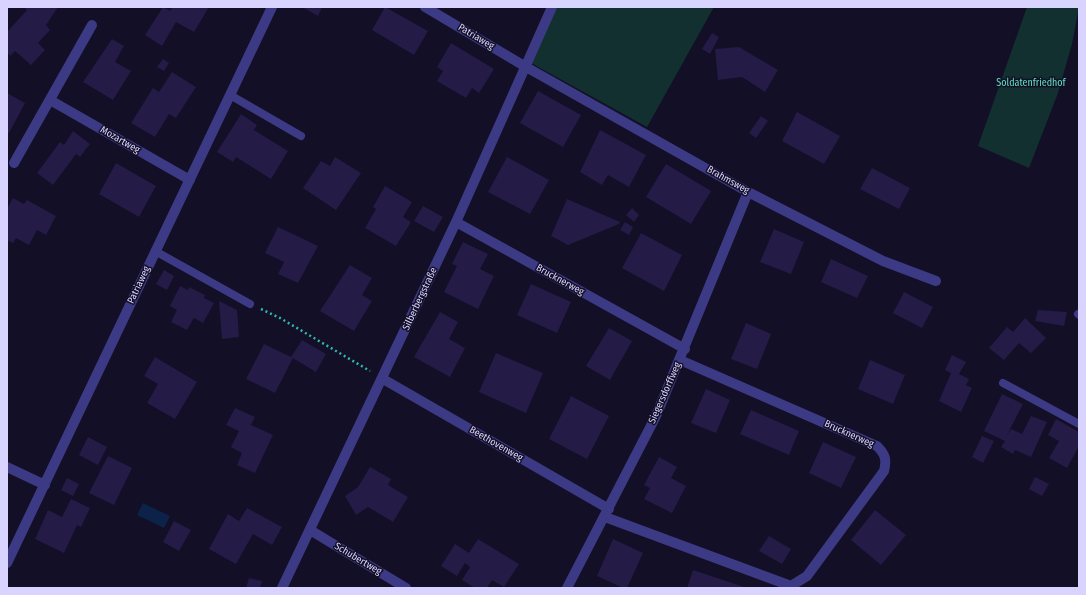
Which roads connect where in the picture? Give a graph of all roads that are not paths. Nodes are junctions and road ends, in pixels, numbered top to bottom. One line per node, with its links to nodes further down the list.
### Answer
1 (272, 7): 6 (street, Patriaweg)
2 (424, 7): 5 (street, Patriaweg)
3 (552, 7): 5 (street, Silberbergstraße)
4 (92, 25): 7 (street)
5 (526, 67): 11 (street, Brahmsweg); 12 (street, Silberbergstraße)
6 (230, 95): 8 (lane); 10 (street, Patriaweg)
7 (50, 100): 9 (street); 10 (street, Mozartweg)
8 (302, 136)
9 (14, 163)
10 (190, 180): 13 (street, Patriaweg)
11 (748, 192): 14 (street, Brahmsweg); 16 (street, Siegersdorffweg)
12 (456, 222): 16 (street, Brucknerweg); 18 (street, Silberbergstraße)
13 (155, 251): 15 (lane); 22 (street, Patriaweg)
14 (936, 281)
15 (250, 304)
16 (685, 349): 17 (street, Siegersdorffweg)
17 (680, 360): 23 (street, Siegersdorffweg); 26 (street, Brucknerweg)
18 (383, 379): 23 (street, Beethovenweg); 24 (street, Silberbergstraße)
19 (1003, 383): 20 (lane)
20 (1079, 424)
21 (7, 468): 22 (street)
22 (45, 484): 25 (street, Patriaweg)
23 (607, 513): 26 (street, Beethovenweg); 29 (street, Siegersdorffweg)
24 (310, 530): 27 (street, Silberbergstraße); 28 (street, Schubertweg)
25 (7, 563)
26 (791, 586)
27 (282, 588)
28 (406, 588)
29 (567, 588)

